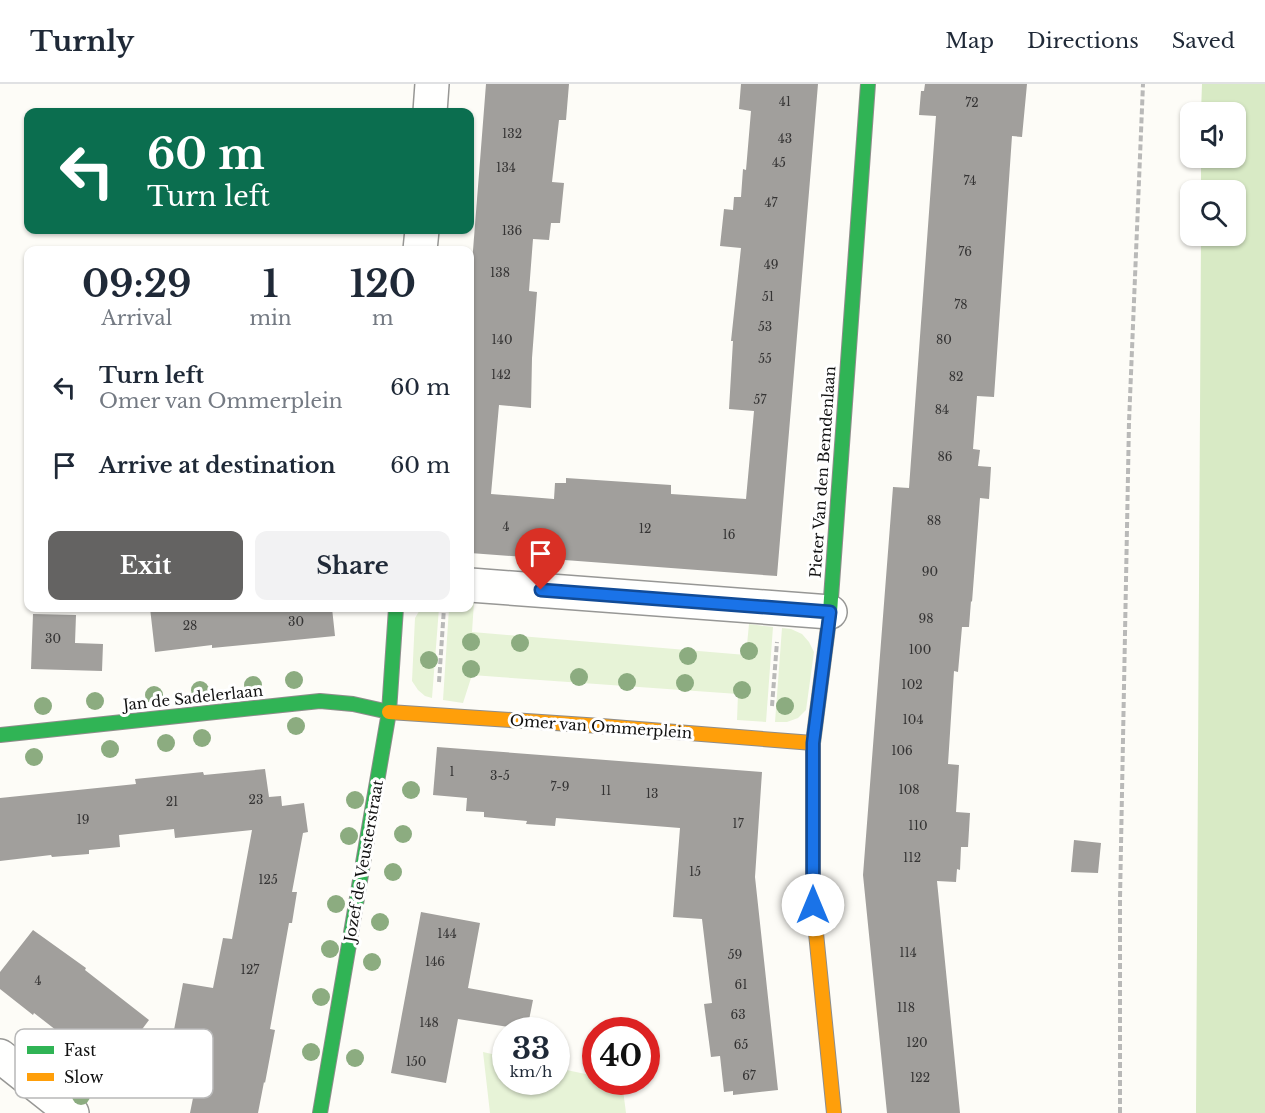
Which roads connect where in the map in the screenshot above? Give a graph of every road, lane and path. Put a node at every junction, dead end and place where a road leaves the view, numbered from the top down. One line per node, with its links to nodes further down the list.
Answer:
1 (432, 84): 4 (street)
2 (868, 84): 9 (street, Pieter Van den Bemdenlaan)
3 (1143, 84): 21 (path)
4 (430, 108)
5 (474, 585): 6 (street)
6 (780, 608): 9 (street); 13 (path)
7 (396, 612): 10 (street, Jozef de Veusterstraat)
8 (444, 612): 11 (path)
9 (830, 612): 14 (street, Pieter Van den Bemdenlaan)
10 (389, 712): 11 (street, Omer van Ommerplein); 12 (street, Jan de Sadelerlaan); 19 (street, Jozef de Veusterstraat)
11 (437, 715): 13 (street, Omer van Ommerplein)
12 (0, 735)
13 (770, 740): 14 (street, Omer van Ommerplein)
14 (813, 743): 20 (street, Pieter Van den Bemdenlaan)
15 (0, 1056): 16 (street)
16 (15, 1068)
17 (53, 1098): 18 (street)
18 (72, 1113)
19 (320, 1113)
20 (834, 1113)
21 (1120, 1113)

